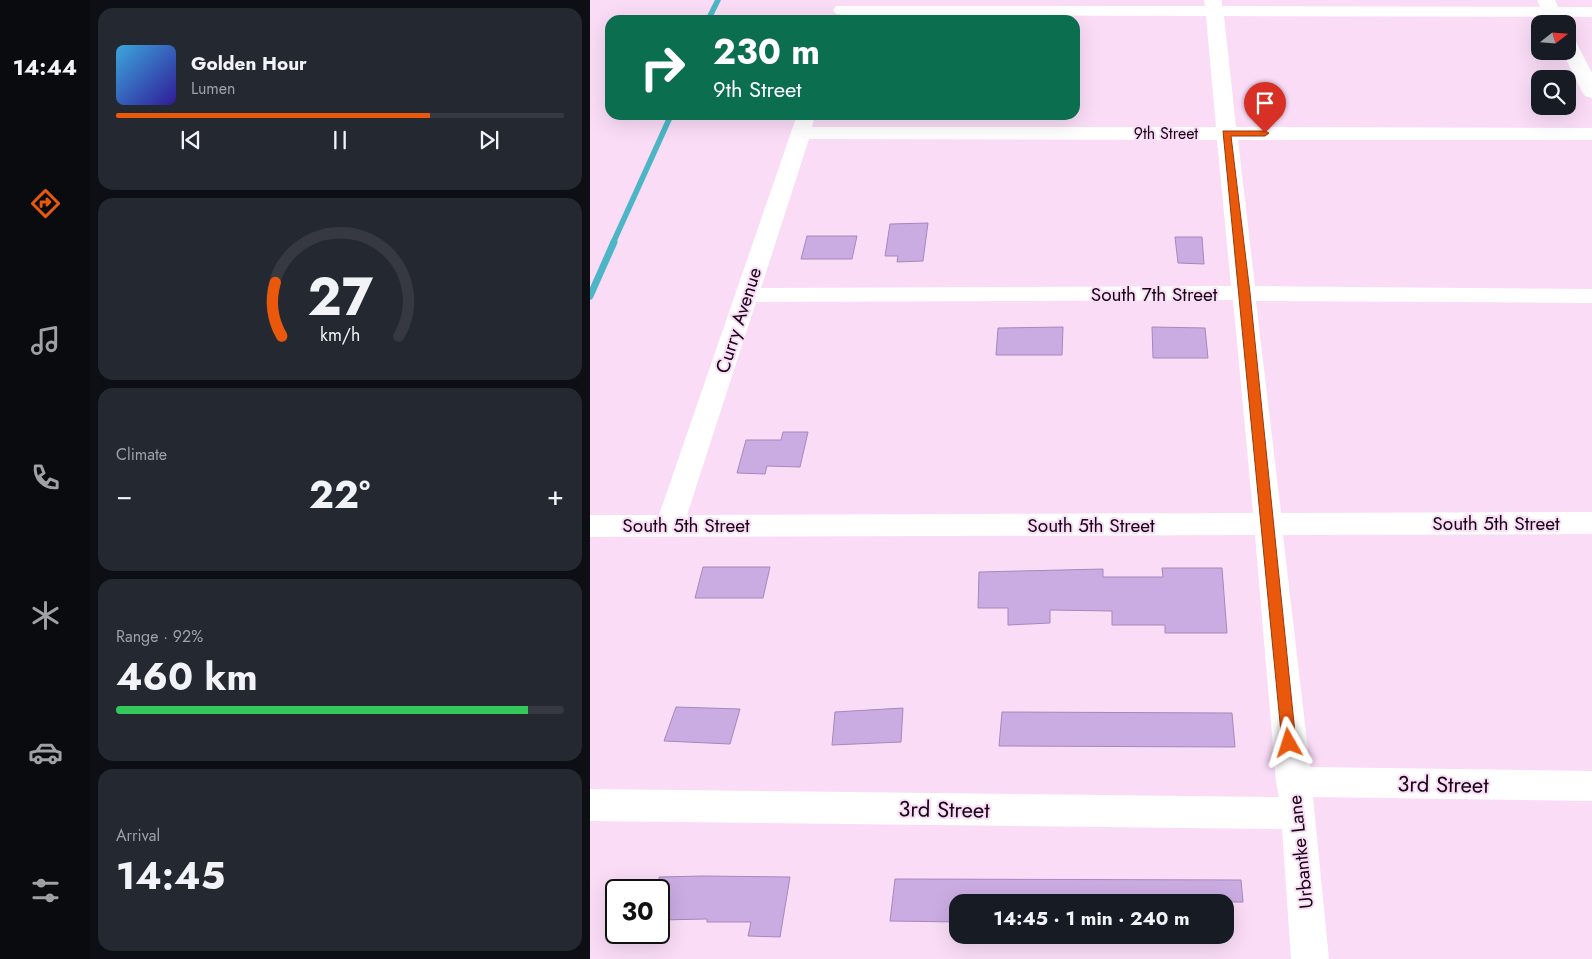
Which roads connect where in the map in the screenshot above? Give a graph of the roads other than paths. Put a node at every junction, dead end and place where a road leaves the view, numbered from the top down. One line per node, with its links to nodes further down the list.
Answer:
1 (1214, 6): 2 (street); 3 (street); 8 (street, Urbantke Lane)
2 (842, 10)
3 (1551, 12): 4 (street)
4 (1592, 12)
5 (1576, 60): 6 (street)
6 (1592, 92)
7 (804, 124): 8 (street, 9th Street); 11 (street, Curry Avenue)
8 (1226, 133): 9 (street, 9th Street); 10 (street, Urbantke Lane)
9 (1592, 134)
10 (1245, 293): 11 (street, South 7th Street); 12 (street, South 7th Street); 14 (street, Urbantke Lane)
11 (747, 295): 15 (street, Curry Avenue)
12 (1592, 296)
13 (1592, 523): 14 (street, South 5th Street)
14 (1267, 524): 15 (street, South 5th Street); 18 (street, Urbantke Lane)
15 (670, 525): 16 (street, South 5th Street)
16 (590, 526)
17 (1592, 786): 18 (street, 3rd Street)
18 (1296, 798): 19 (street, 3rd Street); 20 (street, Urbantke Lane)
19 (590, 805)
20 (1310, 959)

